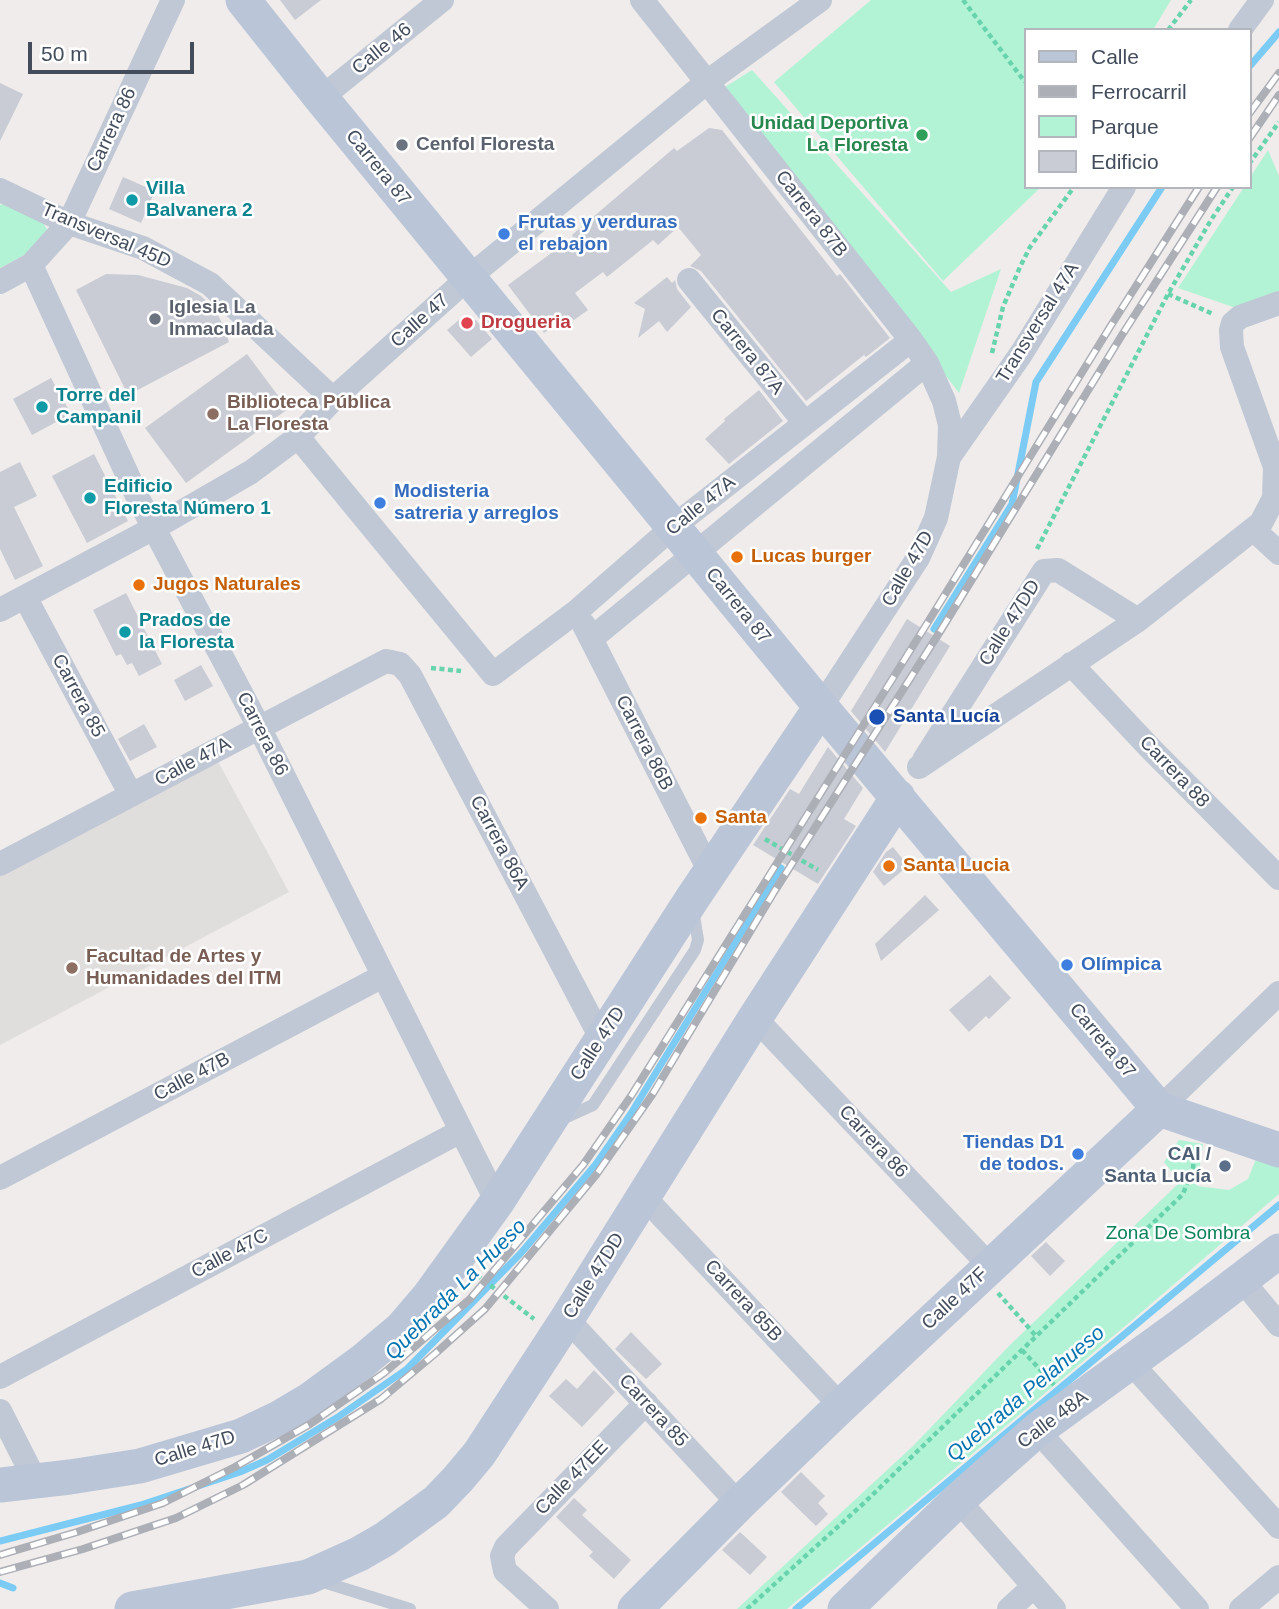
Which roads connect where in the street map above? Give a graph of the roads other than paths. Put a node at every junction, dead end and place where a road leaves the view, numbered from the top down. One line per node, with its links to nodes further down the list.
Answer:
1 (173, 0): 12 (street, Carrera 86)
2 (243, 0): 9 (street, Carrera 87)
3 (442, 0): 9 (street, Calle 46)
4 (642, 0): 8 (street, Carrera 87B)
5 (820, 0): 8 (street, Calle 47)
6 (1262, 0): 7 (street)
7 (1241, 28)
8 (707, 82): 14 (street, Calle 47); 18 (street, Carrera 87B)
9 (321, 98): 14 (street, Carrera 87)
10 (1123, 189): 23 (street, Transversal 47A)
11 (0, 190): 12 (street, Transversal 45D)
12 (69, 222): 13 (street); 20 (street, Transversal 45D)
13 (31, 265): 16 (street); 25 (street, Carrera 86)
14 (468, 278): 20 (street, Calle 47); 27 (street, Carrera 87)
15 (689, 280): 21 (street, Carrera 87A)
16 (0, 282)
17 (1269, 307): 24 (street, Calle 47DD)
18 (911, 341): 19 (street, Carrera 87B); 21 (street, Calle 47A)
19 (927, 363): 23 (street, Calle 47D); 27 (street, Calle 47A)
20 (333, 399): 22 (street, Calle 47)
21 (805, 424): 27 (street, Calle 47A)
22 (298, 437): 25 (street, Calle 47); 30 (street, Calle 47A)
23 (949, 457): 35 (street, Calle 47D)
24 (1276, 461): 26 (street, Calle 47DD)
25 (154, 528): 29 (street, Calle 47); 36 (street, Carrera 86)
26 (1254, 530): 28 (street); 31 (street, Calle 47DD)
27 (684, 540): 30 (street, Calle 47A); 32 (street, Calle 47A); 35 (street, Carrera 87)
28 (1279, 553)
29 (8, 603): 38 (street, Carrera 85)
30 (577, 611): 32 (street, Carrera 86B)
31 (1138, 620): 34 (street, Calle 47DD); 37 (street, Calle 47DD)
32 (592, 639): 42 (street, Carrera 86B)
33 (393, 663): 36 (street, Calle 47A); 46 (street, Carrera 86A)
34 (1071, 664): 37 (street, Calle 47DD); 41 (street, Carrera 88)
35 (821, 707): 39 (street, Carrera 87); 42 (street, Calle 47D)
36 (259, 727): 38 (street, Calle 47A); 43 (street, Carrera 86)
37 (919, 767): 39 (street, Calle 47DD)
38 (131, 795): 40 (street, Calle 47A)
39 (898, 797): 45 (street, Calle 47DD); 47 (street, Carrera 87)
40 (0, 864)
41 (1279, 878)
42 (701, 886): 46 (street, Calle 47D); 48 (lane)
43 (383, 976): 49 (street, Carrera 86); 51 (street, Calle 47B)
44 (1279, 993): 47 (street, Calle 47F)
45 (755, 1018): 52 (street, Calle 47DD); 55 (street, Carrera 86)
46 (601, 1038): 48 (street, Calle 47D)
47 (1159, 1109): 50 (street); 55 (street, Calle 47F)
48 (544, 1128): 53 (street, Calle 47D)
49 (461, 1131): 53 (street, Carrera 86); 60 (street, Calle 47C)
50 (1279, 1150)
51 (0, 1178)
52 (644, 1197): 57 (street, Calle 47DD); 62 (street, Carrera 85B)
53 (496, 1202): 65 (street, Calle 47D)
54 (1279, 1251): 56 (street, Calle 48A)
55 (986, 1270): 62 (street, Calle 47F)
56 (1242, 1280): 58 (street); 59 (street, Calle 48A)
57 (567, 1319): 61 (street, Carrera 85); 70 (street, Calle 47DD)
58 (1279, 1325)
59 (1131, 1363): 64 (street, Calle 48A); 69 (street)
60 (0, 1377)
61 (646, 1403): 68 (street, Carrera 85); 75 (street, Calle 47EE)
62 (841, 1406): 68 (street, Calle 47F)
63 (0, 1411): 65 (street)
64 (1037, 1430): 67 (street, Calle 48A); 80 (street)
65 (36, 1480): 66 (street, Calle 47D)
66 (0, 1485)
67 (958, 1500): 72 (street); 77 (street, Calle 48A)
68 (739, 1504): 76 (street, Calle 47F)
69 (1279, 1527)
70 (308, 1577): 73 (street, Calle 47DD); 74 (lane)
71 (1277, 1585): 81 (street)
72 (1033, 1587): 78 (street); 79 (street)
73 (132, 1609)
74 (410, 1609)
75 (547, 1609)
76 (635, 1609)
77 (845, 1609)
78 (1009, 1609)
79 (1054, 1609)
80 (1197, 1609)
81 (1241, 1609)

